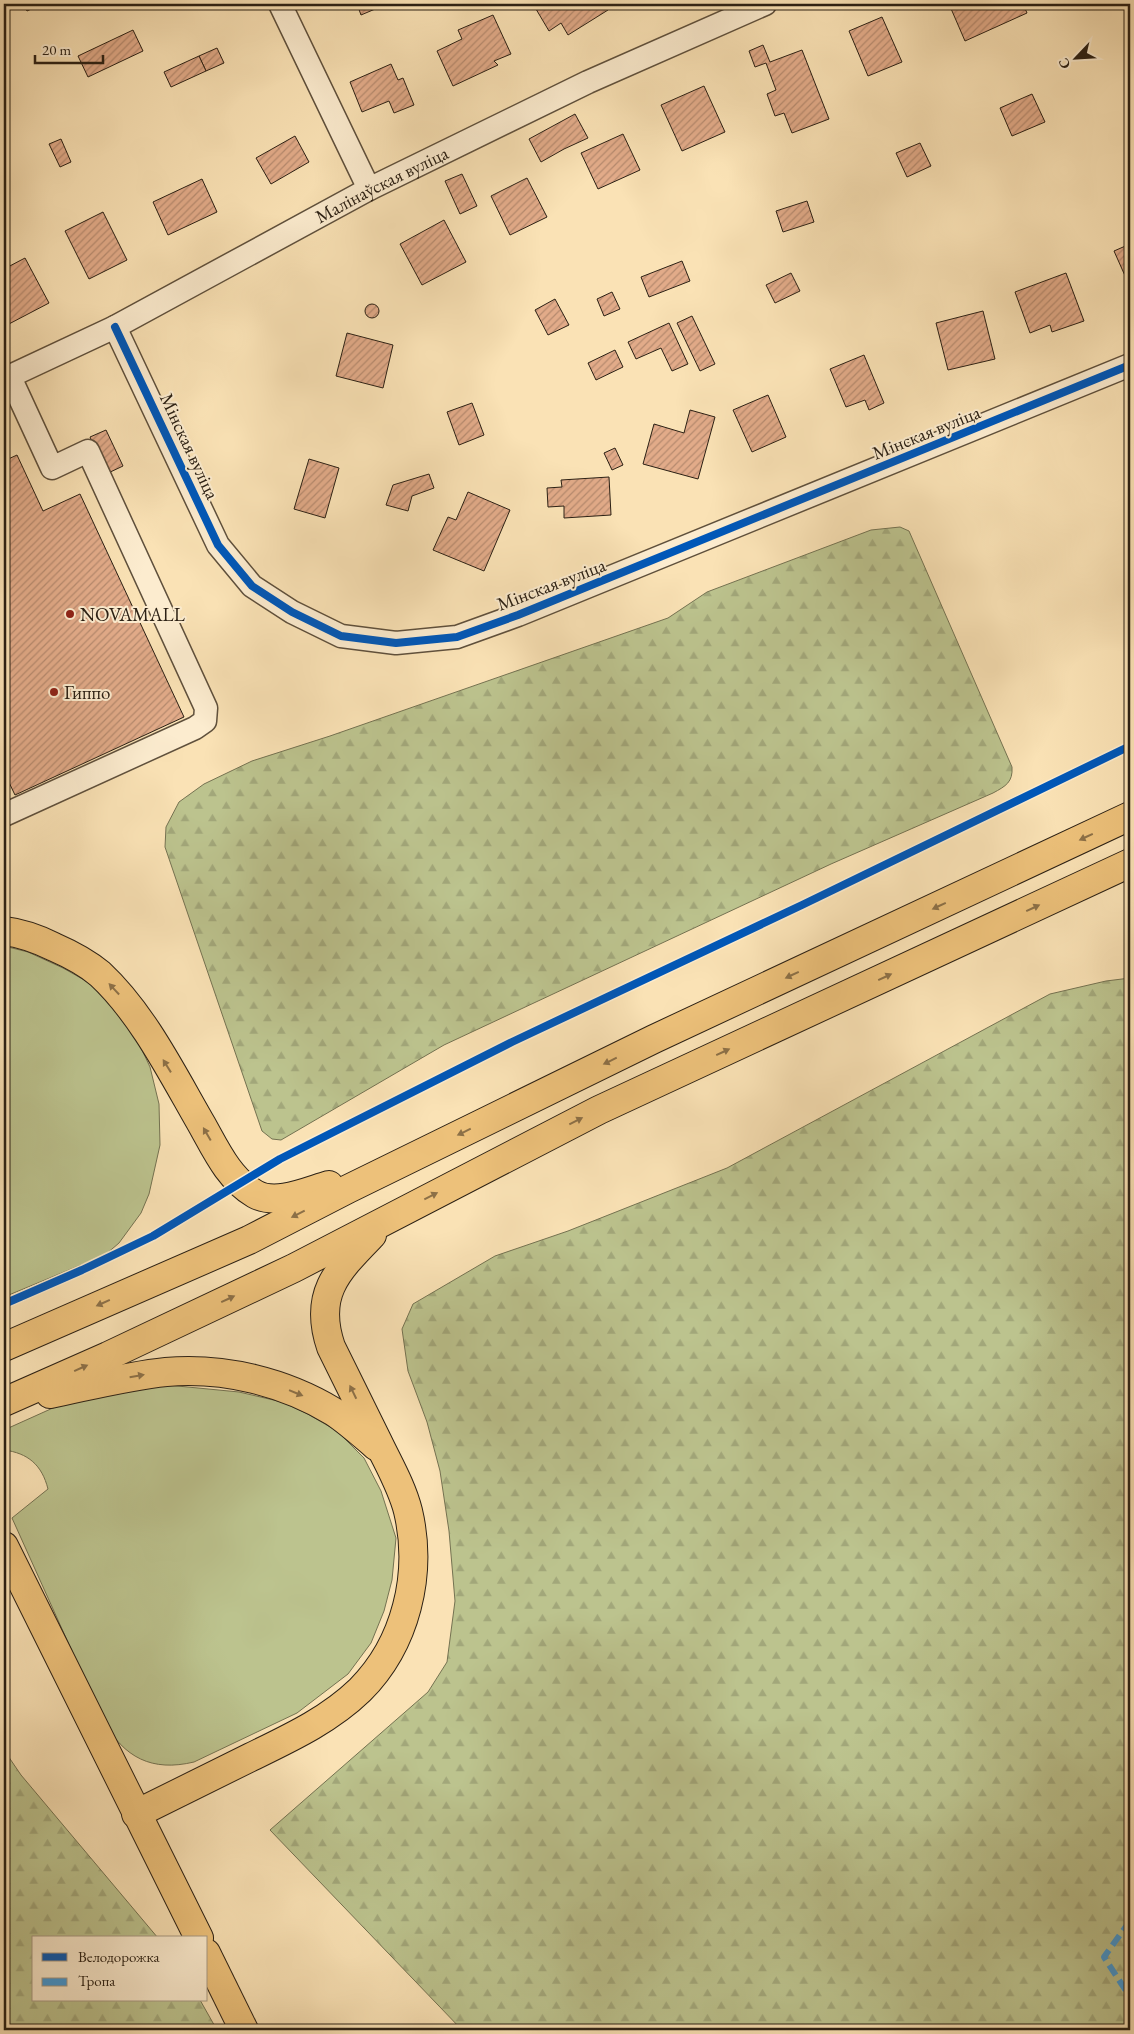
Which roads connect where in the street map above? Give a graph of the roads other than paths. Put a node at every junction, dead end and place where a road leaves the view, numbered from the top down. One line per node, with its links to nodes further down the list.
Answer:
1 (280, 4): 3 (street)
2 (765, 4): 3 (street, Малінаўская вуліца)
3 (369, 190): 4 (street, Малінаўская вуліца)
4 (116, 327): 5 (street, Мінская вуліца); 6 (street, Малінаўская вуліца)
5 (1130, 365)
6 (7, 378): 7 (street)
7 (4, 815)
8 (1130, 816): 11 (main road, one-way to 11)
9 (1130, 863): 12 (main road, one-way to 9)
10 (4, 931): 11 (main road, one-way to 10)
11 (404, 1161): 13 (main road, one-way to 13)
12 (388, 1218): 14 (main road, one-way to 12); 15 (main road, one-way to 12)
13 (4, 1347)
14 (4, 1403): 15 (main road, one-way to 15)
15 (383, 1451): 17 (main road)
16 (6, 1550): 17 (main road)
17 (136, 1814): 18 (main road)
18 (198, 1936)
19 (208, 1957): 20 (main road)
20 (244, 2030)

